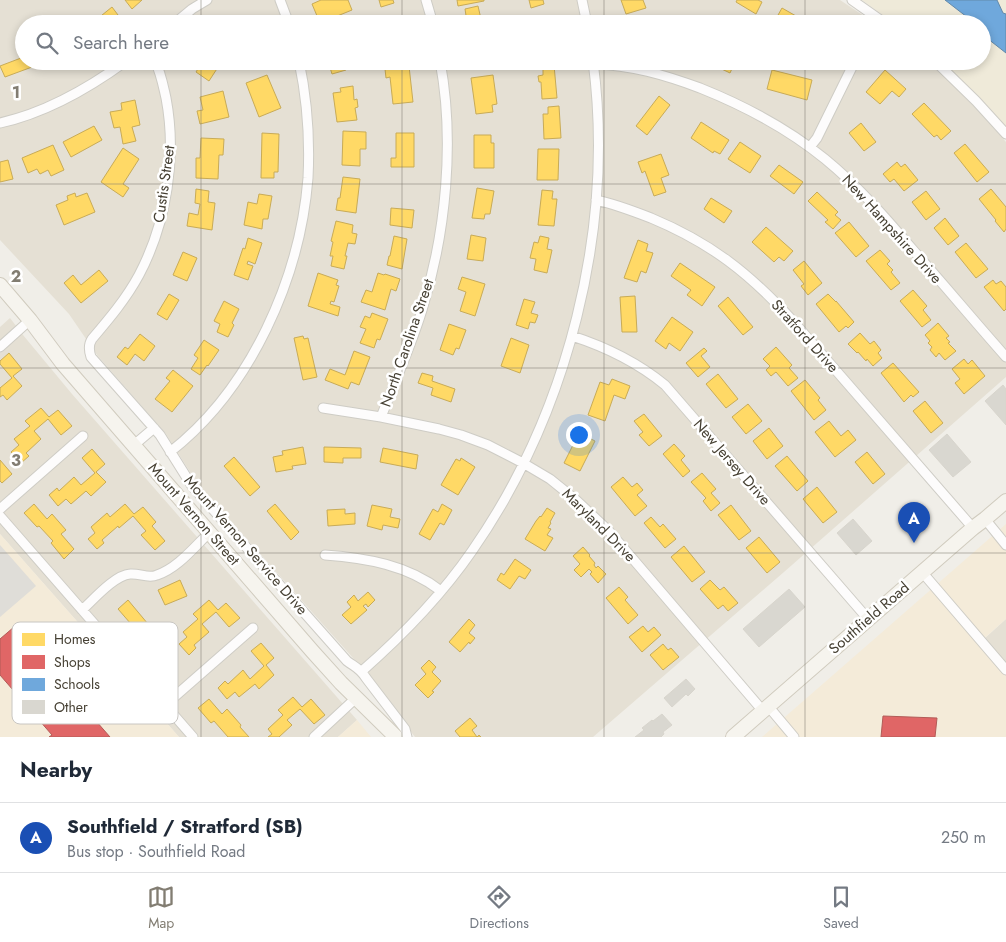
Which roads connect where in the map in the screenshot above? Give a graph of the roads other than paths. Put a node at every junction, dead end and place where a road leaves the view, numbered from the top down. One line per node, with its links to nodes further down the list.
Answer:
1 (207, 0): 6 (street)
2 (280, 0): 7 (street)
3 (426, 0): 8 (street)
4 (582, 0): 9 (street)
5 (852, 0): 10 (street)
6 (184, 15)
7 (286, 15)
8 (430, 15)
9 (585, 15)
10 (871, 15)
11 (113, 70): 19 (street)
12 (158, 70): 27 (street, Custis Street)
13 (300, 70): 34 (street)
14 (441, 70): 30 (street, North Carolina Street)
15 (594, 70): 22 (street)
16 (643, 70): 21 (street, New Hampshire Drive)
17 (851, 70): 21 (street)
18 (944, 70): 20 (street)
19 (0, 123)
20 (1006, 134)
21 (810, 147): 28 (street, New Hampshire Drive)
22 (596, 200): 25 (street); 40 (street, Stratford Drive)
23 (0, 285): 24 (street, Mount Vernon Street)
24 (30, 320): 26 (street); 33 (street, Mount Vernon Street)
25 (572, 336): 35 (street); 47 (street, New Jersey Drive)
26 (0, 347)
27 (89, 348): 31 (street, Mount Vernon Service Drive)
28 (1006, 357)
29 (323, 408): 30 (street, Maryland Drive)
30 (381, 417): 35 (street, Maryland Drive)
31 (154, 428): 33 (street); 34 (street, Mount Vernon Service Drive)
32 (83, 436): 37 (street)
33 (134, 445): 41 (street, Mount Vernon Street)
34 (170, 452): 50 (street, Mount Vernon Service Drive)
35 (523, 463): 45 (street); 54 (street, Maryland Drive)
36 (1006, 501): 39 (street, Southfield Road)
37 (0, 509)
38 (0, 516): 46 (street)
39 (985, 519): 40 (street, Southfield Road); 42 (street)
40 (973, 528): 44 (street, Southfield Road)
41 (210, 532): 46 (street); 53 (street, Mount Vernon Street)
42 (1006, 545)
43 (325, 555): 45 (street)
44 (922, 572): 47 (street, Southfield Road); 51 (street)
45 (441, 591): 50 (street)
46 (82, 610): 48 (street)
47 (868, 619): 54 (street, Southfield Road)
48 (92, 622)
49 (253, 628): 52 (street)
50 (362, 670): 59 (street, Mount Vernon Service Drive)
51 (1006, 670)
52 (178, 694)
53 (356, 698): 57 (street); 58 (street, Mount Vernon Street)
54 (765, 708): 60 (street, Southfield Road); 61 (street, Maryland Drive)
55 (178, 720): 56 (street)
56 (193, 737)
57 (314, 737)
58 (396, 737)
59 (407, 737)
60 (733, 737)
61 (794, 737)

